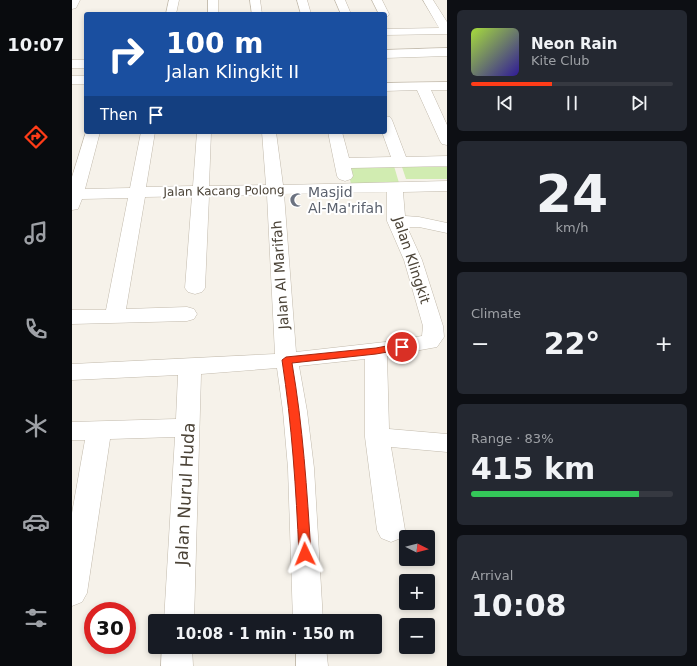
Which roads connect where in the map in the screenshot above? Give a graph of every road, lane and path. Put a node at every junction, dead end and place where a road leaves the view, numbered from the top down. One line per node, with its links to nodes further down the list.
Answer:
1 (75, 0): 9 (street)
2 (174, 0): 10 (street)
3 (213, 0): 11 (street)
4 (255, 0): 12 (street)
5 (302, 0): 13 (street)
6 (340, 0): 14 (street)
7 (377, 0): 15 (street)
8 (428, 0): 16 (street)
9 (72, 6)
10 (171, 12)
11 (213, 12)
12 (256, 12)
13 (305, 12)
14 (345, 12)
15 (383, 12)
16 (447, 31): 17 (street)
17 (389, 32)
18 (447, 52): 19 (street)
19 (387, 54)
20 (447, 59): 21 (street)
21 (387, 60)
22 (72, 64): 23 (street)
23 (84, 64)
24 (72, 80): 25 (street)
25 (84, 80)
26 (422, 86): 27 (street); 28 (street); 35 (street)
27 (447, 86)
28 (387, 87)
29 (387, 126): 37 (street)
30 (92, 134): 45 (street)
31 (148, 134): 44 (street)
32 (204, 134): 43 (street)
33 (269, 134): 42 (street, Jalan Al Marifah)
34 (335, 134): 38 (street)
35 (447, 141)
36 (447, 161): 37 (street)
37 (400, 162): 38 (street)
38 (342, 163): 41 (street)
39 (447, 186): 40 (street, Jalan Kacang Polong)
40 (394, 187): 41 (street, Jalan Kacang Polong); 46 (street, Jalan Klingkit)
41 (348, 188): 42 (street, Jalan Kacang Polong)
42 (275, 190): 43 (street, Jalan Kacang Polong); 54 (street, Jalan Al Marifah)
43 (201, 191): 44 (street, Jalan Kacang Polong); 48 (street)
44 (138, 192): 45 (street, Jalan Kacang Polong); 50 (street)
45 (73, 198)
46 (396, 220): 47 (street); 52 (street, Jalan Klingkit)
47 (447, 228)
48 (195, 288)
49 (187, 314): 50 (street)
50 (115, 316): 51 (street)
51 (72, 317)
52 (438, 329): 53 (street)
53 (376, 351): 54 (street); 60 (street)
54 (286, 360): 55 (street); 65 (street, Jalan Al Marifah)
55 (190, 367): 56 (street); 57 (street, Jalan Nurul Huda)
56 (72, 372)
57 (188, 428): 58 (street); 64 (street, Jalan Nurul Huda)
58 (99, 430): 59 (street); 63 (street)
59 (72, 431)
60 (377, 437): 61 (street); 62 (street)
61 (447, 443)
62 (391, 530)
63 (72, 593)
64 (179, 614)
65 (308, 614)
66 (177, 654): 68 (street)
67 (311, 654): 69 (street)
68 (176, 666)
69 (312, 666)

